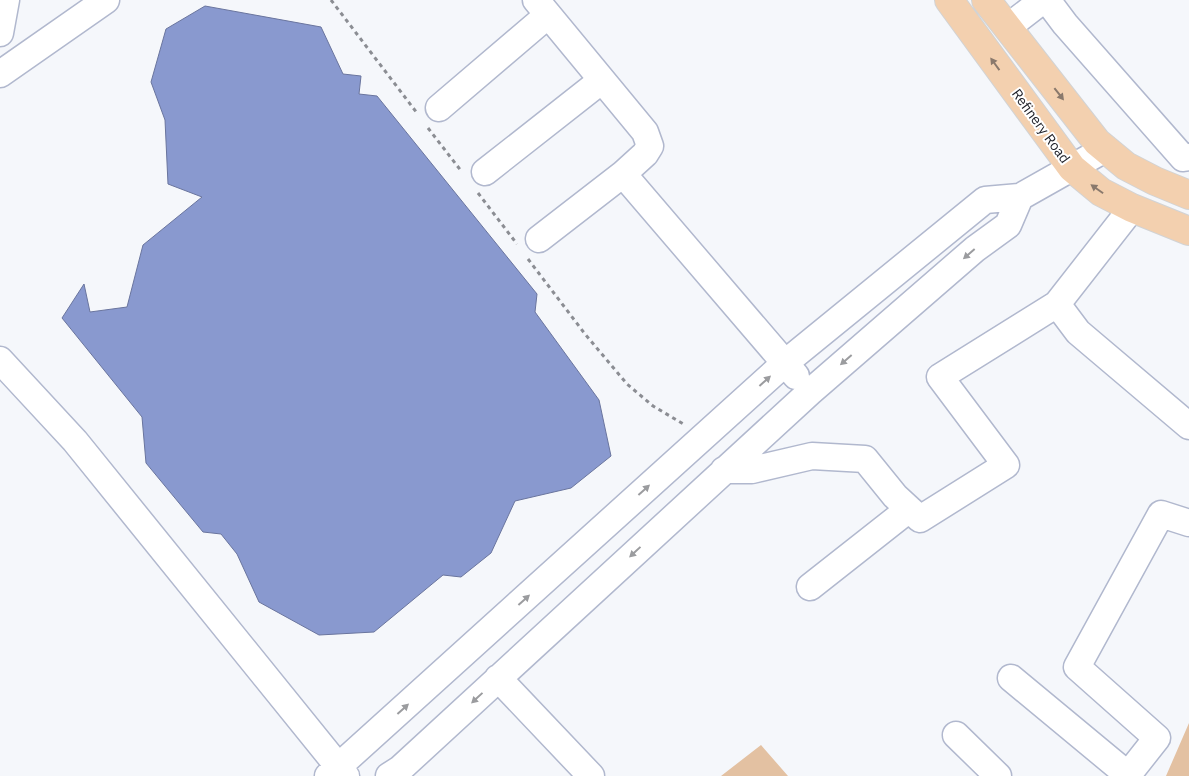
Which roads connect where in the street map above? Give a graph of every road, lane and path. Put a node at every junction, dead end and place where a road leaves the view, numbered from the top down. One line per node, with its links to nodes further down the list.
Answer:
1 (6, 0): 10 (street)
2 (106, 0): 11 (street)
3 (331, 0): 13 (path)
4 (949, 0): 16 (main road, Refinery Road, one-way to 4)
5 (986, 0): 9 (main road)
6 (1043, 0): 9 (street)
7 (1047, 0): 15 (street)
8 (542, 8): 12 (street); 13 (street)
9 (1008, 27): 14 (main road, one-way to 14)
10 (0, 33)
11 (0, 74)
12 (602, 80): 17 (street); 18 (street)
13 (429, 118): 18 (path)
14 (1105, 149): 16 (street); 19 (main road)
15 (1189, 157)
16 (1072, 168): 20 (street); 21 (main road, Refinery Road, one-way to 16)
17 (623, 174): 23 (street); 26 (street)
18 (475, 179): 23 (path)
19 (1189, 195)
20 (1020, 197): 26 (street); 27 (street, one-way to 27)
21 (1132, 208): 22 (main road, Refinery Road); 24 (street)
22 (1189, 231)
23 (528, 247): 29 (path)
24 (1057, 304): 28 (street); 31 (street)
25 (0, 360): 38 (street)
26 (785, 363): 27 (street); 29 (street, one-way to 26)
27 (810, 392): 30 (street)
28 (1189, 426)
29 (704, 436): 36 (street, one-way to 29)
30 (724, 470): 31 (street); 34 (street, one-way to 34)
31 (909, 509): 33 (street)
32 (1189, 523): 40 (street)
33 (810, 587)
34 (498, 678): 39 (street, one-way to 39); 41 (street)
35 (1012, 678): 40 (street)
36 (376, 734): 38 (street); 39 (street)
37 (956, 734): 42 (street)
38 (337, 773)
39 (398, 774)
40 (1128, 775)
41 (591, 776)
42 (998, 776)

